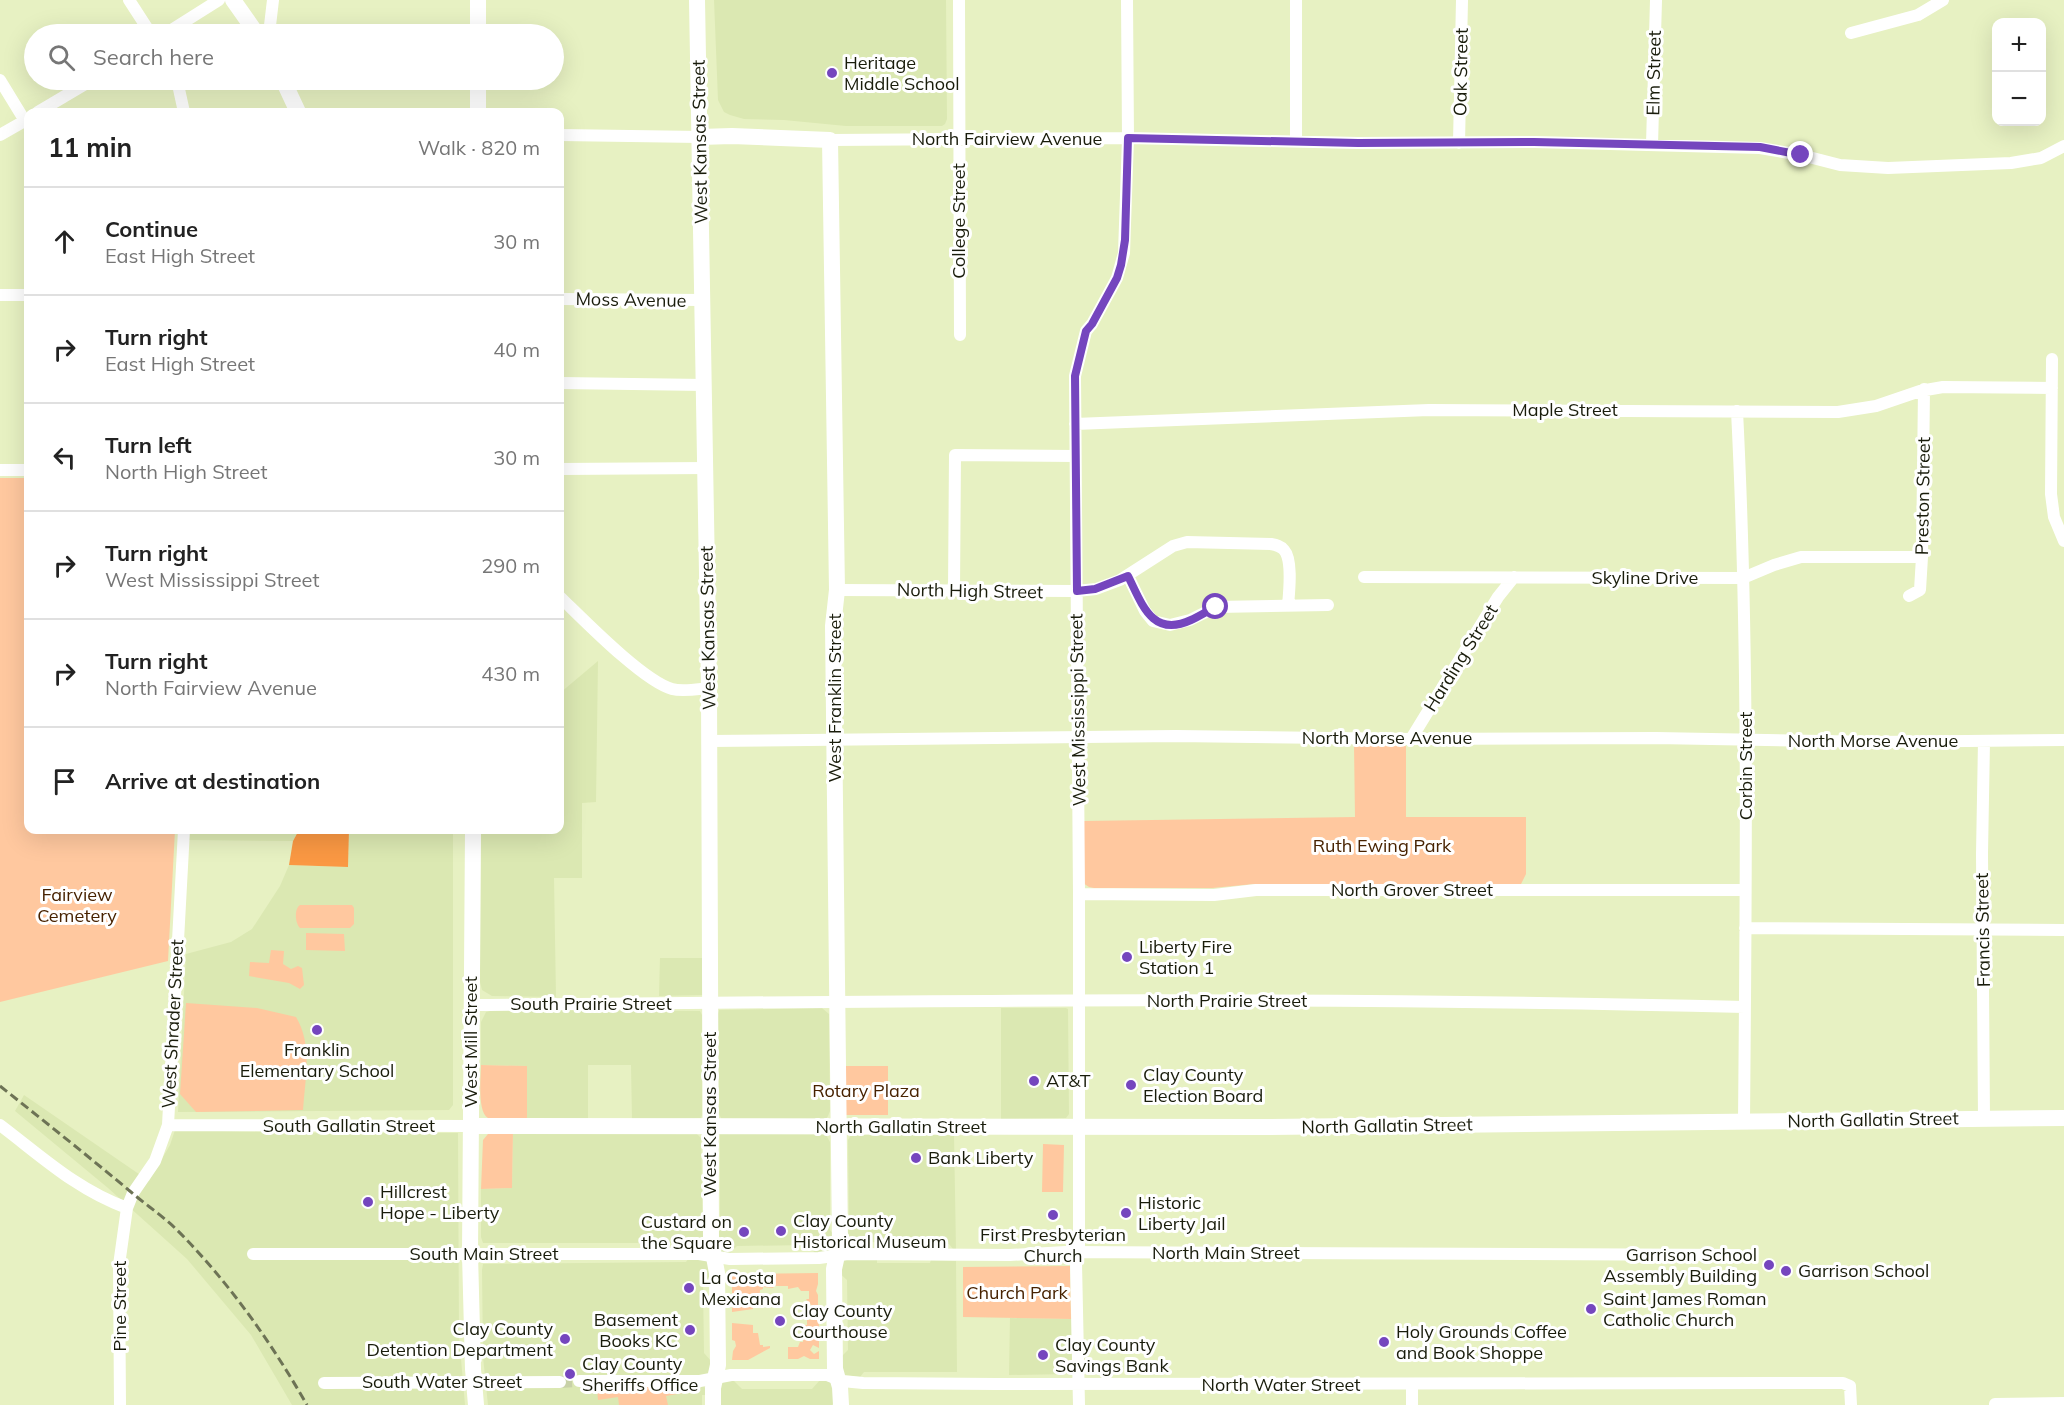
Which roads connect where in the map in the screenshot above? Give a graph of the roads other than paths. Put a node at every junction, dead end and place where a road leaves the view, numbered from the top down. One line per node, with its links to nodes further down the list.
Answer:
1 (129, 0): 13 (street)
2 (219, 0): 14 (street)
3 (232, 0): 15 (street)
4 (273, 0): 16 (street)
5 (478, 0): 17 (street)
6 (697, 0): 32 (street, West Kansas Street)
7 (959, 0): 34 (street, College Street)
8 (1127, 0): 33 (street, West Mississippi Street)
9 (1296, 0): 36 (street)
10 (1462, 0): 37 (street, Oak Street)
11 (1656, 0): 38 (street, Elm Street)
12 (1943, 0): 18 (street)
13 (145, 24)
14 (181, 24)
15 (250, 24)
16 (270, 24)
17 (478, 24)
18 (1851, 33)
19 (0, 80): 28 (street)
20 (75, 90): 24 (street)
21 (179, 90): 25 (street)
22 (288, 90): 26 (street)
23 (478, 90): 27 (street)
24 (45, 108)
25 (183, 108)
26 (296, 108)
27 (478, 108)
28 (24, 116)
29 (24, 122): 30 (street)
30 (0, 135)
31 (564, 135): 32 (street)
32 (700, 137): 35 (street, North Fairview Avenue); 43 (street, West Kansas Street)
33 (1128, 138): 34 (street, North Fairview Avenue); 36 (street, North Fairview Avenue); 51 (street, West Mississippi Street)
34 (959, 139): 35 (street, North Fairview Avenue); 44 (street, College Street)
35 (830, 140): 63 (street, West Franklin Street)
36 (1296, 142): 37 (street, North Fairview Avenue)
37 (1459, 143): 38 (street, North Fairview Avenue)
38 (1652, 145): 39 (street, North Fairview Avenue)
39 (2064, 146)
40 (0, 295): 41 (street)
41 (24, 295)
42 (564, 299): 43 (street, Moss Avenue)
43 (703, 300): 47 (street, West Kansas Street)
44 (960, 334)
45 (2052, 359): 48 (street)
46 (564, 383): 47 (street)
47 (705, 385): 53 (street, West Kansas Street)
48 (2052, 388): 49 (street, Maple Street); 57 (street)
49 (1924, 389): 50 (street, Maple Street); 58 (street, Preston Street)
50 (1737, 411): 51 (street, Maple Street); 62 (street, Corbin Street)
51 (1075, 424): 52 (street, West Mississippi Street)
52 (1075, 456): 64 (street); 65 (street, West Mississippi Street)
53 (706, 468): 54 (street); 70 (street, West Kansas Street)
54 (564, 469)
55 (0, 470): 56 (street)
56 (24, 470)
57 (2064, 541)
58 (1922, 557): 62 (street, Skyline Drive); 66 (street, Preston Street)
59 (1128, 576): 65 (street, North High Street); 69 (street); 69 (street, North High Street)
60 (1364, 577): 61 (street, Skyline Drive)
61 (1514, 578): 62 (street, Skyline Drive); 72 (street, Harding Street)
62 (1743, 578): 74 (street, Corbin Street)
63 (837, 590): 64 (street, North High Street); 73 (street, West Franklin Street)
64 (954, 590): 65 (street, North High Street)
65 (1077, 591): 71 (street, West Mississippi Street)
66 (1910, 596)
67 (564, 601): 70 (street)
68 (1328, 605): 69 (street)
69 (1288, 606)
70 (709, 687): 76 (street, West Kansas Street)
71 (1078, 737): 72 (street, North Morse Avenue); 73 (street, North Morse Avenue); 81 (street, West Mississippi Street)
72 (1411, 739): 74 (street, North Morse Avenue)
73 (834, 740): 76 (street, North Morse Avenue); 86 (street, West Franklin Street)
74 (1747, 740): 77 (street, North Morse Avenue); 80 (street, Corbin Street)
75 (2064, 740): 77 (street, North Morse Avenue)
76 (710, 741): 87 (street, West Kansas Street)
77 (1984, 741): 83 (street, Francis Street)
78 (184, 834): 94 (street, West Shrader Street)
79 (473, 834): 88 (street, West Mill Street)
80 (1745, 890): 81 (street, North Grover Street); 82 (street, Corbin Street)
81 (1079, 894): 85 (street, West Mississippi Street)
82 (1745, 928): 83 (street); 89 (street, Corbin Street)
83 (1983, 930): 84 (street); 91 (street, Francis Street)
84 (2064, 930)
85 (1079, 1000): 86 (street, North Prairie Street); 89 (street, North Prairie Street); 98 (street, West Mississippi Street)
86 (837, 1001): 87 (street, North Prairie Street); 97 (street, West Franklin Street)
87 (710, 1004): 88 (street, South Prairie Street); 96 (street, West Kansas Street)
88 (472, 1005): 95 (street, West Mill Street)
89 (1745, 1007): 92 (street, Corbin Street)
90 (2064, 1118): 91 (street, North Gallatin Street)
91 (1984, 1119): 92 (street, North Gallatin Street)
92 (1744, 1122): 98 (street, North Gallatin Street)
93 (0, 1125): 99 (street)
94 (168, 1125): 95 (street, South Gallatin Street); 99 (street, West Shrader Street)
95 (471, 1126): 96 (street, South Gallatin Street); 102 (street, West Mill Street)
96 (710, 1126): 97 (street, North Gallatin Street); 103 (street, West Kansas Street)
97 (837, 1126): 98 (street, North Gallatin Street); 104 (street, West Franklin Street)
98 (1079, 1127): 100 (street, West Mississippi Street)
99 (127, 1208): 116 (street, Pine Street)
100 (1079, 1252): 104 (street, North Main Street); 105 (street, North Main Street); 112 (street, West Mississippi Street)
101 (253, 1254): 102 (street, South Main Street)
102 (470, 1254): 103 (street, South Main Street); 111 (street, West Mill Street)
103 (714, 1255): 104 (street, North Main Street); 107 (street, West Kansas Street)
104 (837, 1255): 106 (street, West Franklin Street)
105 (1738, 1255)
106 (838, 1379): 107 (street, North Water Street); 112 (street, North Water Street); 119 (street, West Franklin Street)
107 (716, 1380): 108 (street); 118 (street, West Kansas Street)
108 (579, 1381)
109 (560, 1382): 111 (street, South Water Street)
110 (324, 1383): 111 (street, South Water Street)
111 (474, 1383): 117 (street, West Mill Street)
112 (1079, 1384): 113 (street, North Water Street); 120 (street, West Mississippi Street)
113 (1412, 1384): 121 (street); 122 (street, North Water Street)
114 (2064, 1403): 115 (street)
115 (1995, 1404)
116 (120, 1405)
117 (476, 1405)
118 (713, 1405)
119 (841, 1405)
120 (1079, 1405)
121 (1412, 1405)
122 (1851, 1405)

